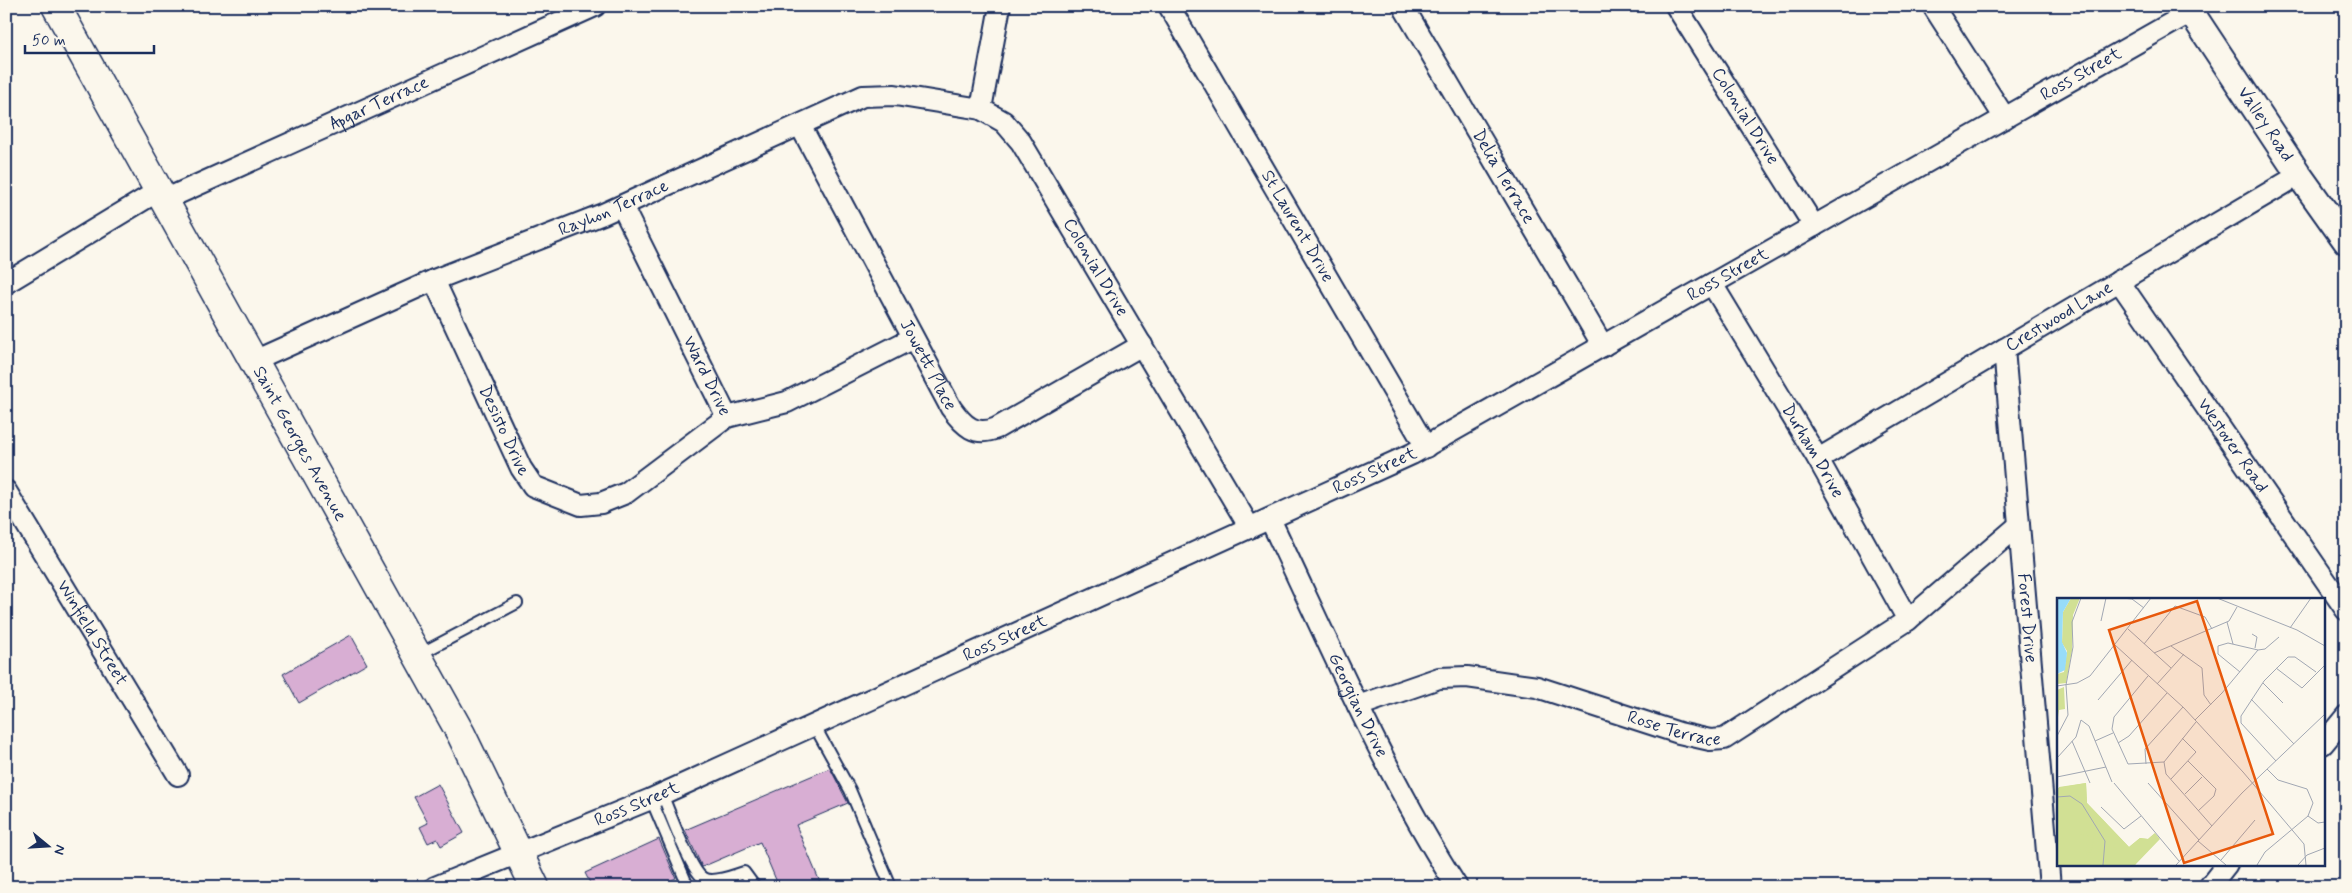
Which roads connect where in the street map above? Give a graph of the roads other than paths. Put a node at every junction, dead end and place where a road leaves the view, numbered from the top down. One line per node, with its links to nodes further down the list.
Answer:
1 (56, 6): 13 (main road, Saint Georges Avenue)
2 (595, 6): 13 (street, Apgar Terrace)
3 (1000, 6): 9 (street)
4 (1169, 6): 27 (street, St Laurent Drive)
5 (1403, 6): 23 (street, Delia Terrace)
6 (1676, 6): 15 (street, Colonial Drive)
7 (1934, 6): 10 (street)
8 (2189, 9): 10 (street, Ross Street); 12 (street, Valley Road)
9 (981, 109): 11 (street, Rayhon Terrace); 22 (street, Colonial Drive)
10 (2005, 118): 15 (street, Ross Street)
11 (800, 124): 14 (street, Rayhon Terrace); 21 (street, Jowett Place)
12 (2299, 175): 16 (street, Valley Road); 18 (street, Crestwood Lane)
13 (161, 195): 19 (street, Apgar Terrace); 25 (main road, Saint Georges Avenue)
14 (622, 206): 17 (street, Rayhon Terrace); 26 (street, Ward Drive)
15 (1814, 226): 20 (street, Ross Street)
16 (2346, 241)
17 (434, 280): 25 (street, Rayhon Terrace); 26 (street, Desisto Drive)
18 (2119, 281): 24 (street, Crestwood Lane); 34 (street, Westover Road)
19 (6, 283)
20 (1712, 284): 23 (street, Ross Street); 28 (street, Durham Drive)
21 (914, 338): 22 (street, Jowett Place); 26 (street, Ward Drive)
22 (1142, 345): 32 (street, Colonial Drive)
23 (1603, 346): 27 (street, Ross Street)
24 (2004, 349): 28 (street, Crestwood Lane); 31 (street, Forest Drive)
25 (254, 361): 36 (main road, Saint Georges Avenue)
26 (727, 417)
27 (1426, 447): 30 (street, Ross Street)
28 (1818, 459): 35 (street, Durham Drive)
29 (6, 491): 41 (street, Winfield Street)
30 (1270, 518): 32 (street, Ross Street); 37 (street, Georgian Drive)
31 (2019, 525): 35 (street, Rose Terrace); 51 (street, Forest Drive)
32 (1250, 528): 39 (street, Ross Street)
33 (517, 603): 36 (lane)
34 (2346, 610)
35 (1908, 620): 37 (street, Rose Terrace)
36 (417, 655): 43 (main road, Saint Georges Avenue)
37 (1358, 706): 50 (street, Georgian Drive)
38 (2346, 716): 40 (street)
39 (814, 725): 42 (street, Ross Street); 49 (lane)
40 (2324, 743)
41 (178, 775)
42 (657, 796): 43 (street, Ross Street); 47 (lane); 48 (lane)
43 (518, 853): 45 (street, Ross Street); 46 (main road, Saint Georges Avenue)
44 (2225, 866): 52 (street)
45 (435, 887)
46 (535, 887)
47 (686, 887)
48 (755, 887)
49 (891, 887)
50 (1457, 887)
51 (2050, 887)
52 (2209, 887)

